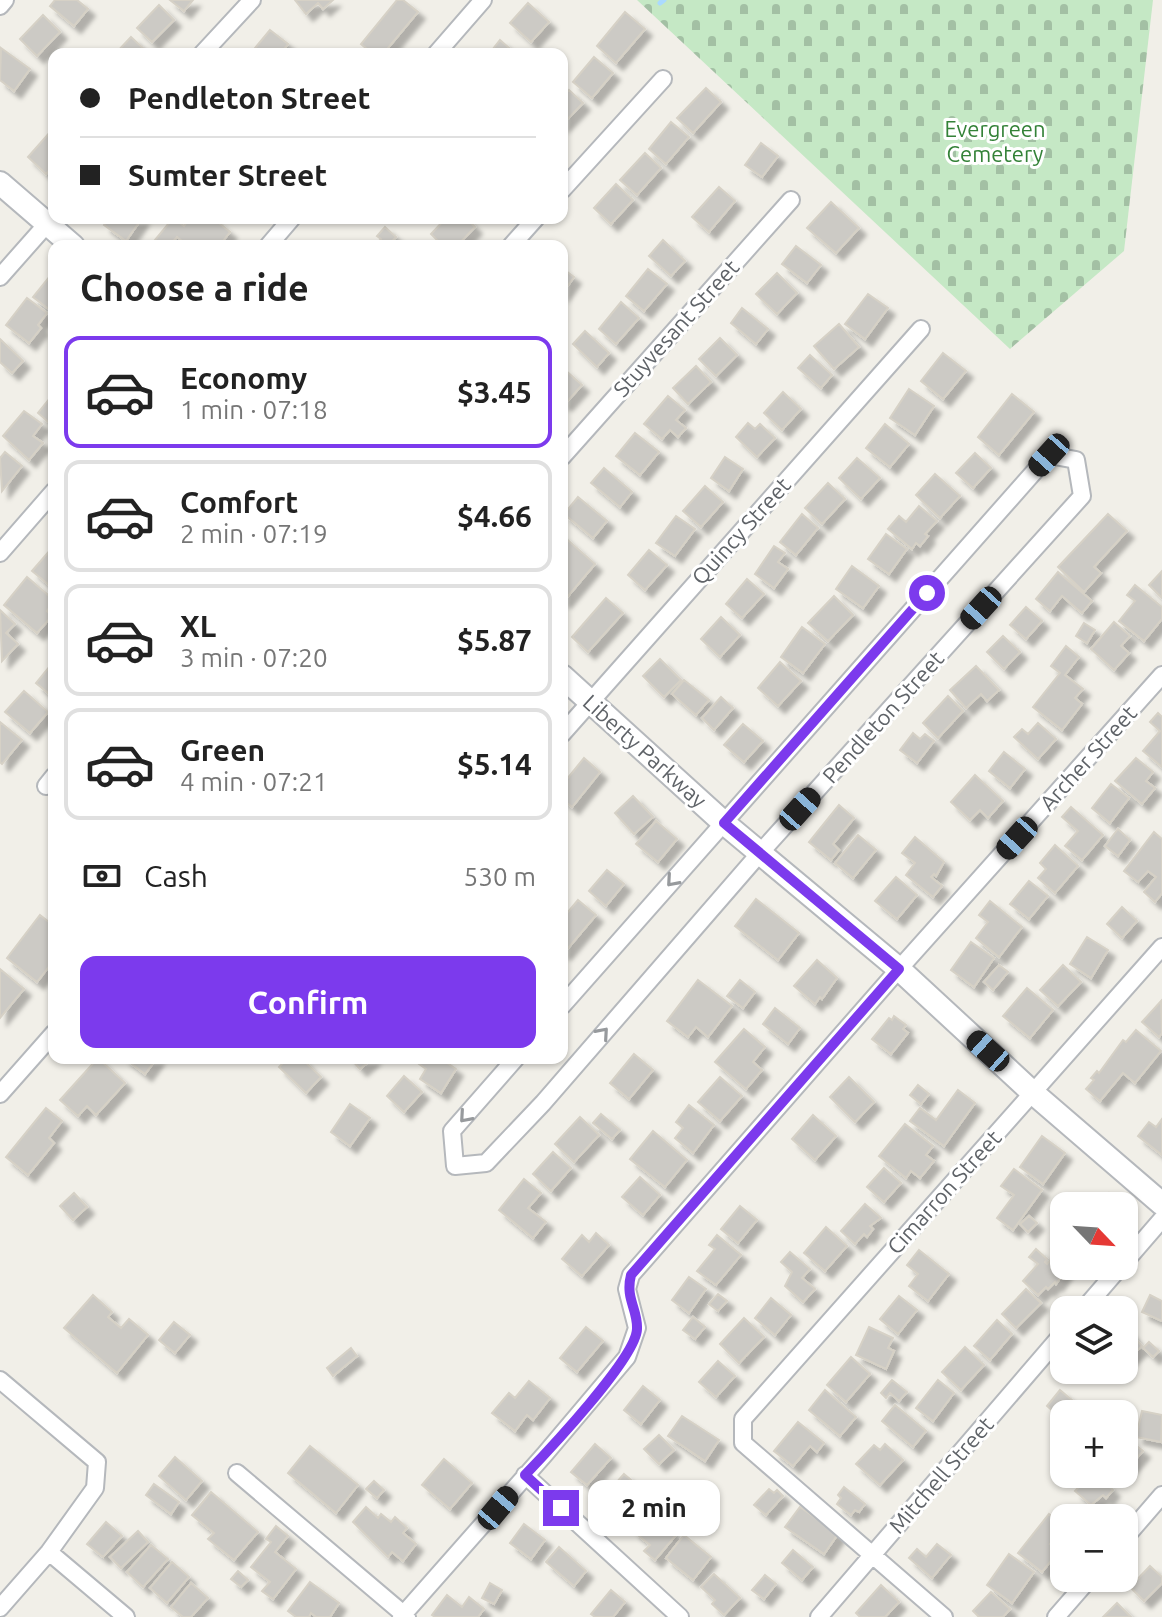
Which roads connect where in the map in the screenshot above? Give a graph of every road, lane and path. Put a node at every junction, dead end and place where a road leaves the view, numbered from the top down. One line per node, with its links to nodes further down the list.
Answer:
1 (5, 0): 4 (street)
2 (252, 0): 5 (street)
3 (483, 0): 6 (street)
4 (0, 6)
5 (208, 48)
6 (441, 48)
7 (663, 79): 9 (street)
8 (0, 183): 11 (street)
9 (568, 183)
10 (791, 200): 21 (street, Stuyvesant Street)
11 (48, 219)
12 (48, 222): 19 (street)
13 (54, 224): 16 (street)
14 (287, 224): 17 (street)
15 (531, 224): 18 (street)
16 (68, 240)
17 (273, 240)
18 (516, 240)
19 (0, 277)
20 (921, 329): 26 (street, Quincy Street)
21 (568, 450)
22 (48, 498): 23 (street)
23 (0, 553)
24 (1162, 675): 31 (street, Archer Street)
25 (568, 681): 26 (street, Liberty Parkway)
26 (590, 701): 27 (street, Quincy Street); 28 (street, Liberty Parkway)
27 (568, 727)
28 (724, 823): 29 (street, Liberty Parkway); 29 (street, Pendleton Street); 32 (street, Pendleton Street, one-way to 32)
29 (760, 853): 31 (street, Liberty Parkway); 34 (street, Pendleton Street, one-way to 29)
30 (1162, 947): 35 (street, Cimarron Street)
31 (899, 969): 35 (street, Liberty Parkway); 45 (street, Archer Street)
32 (568, 999)
33 (48, 1040): 36 (street)
34 (511, 1064)
35 (1032, 1092): 37 (street, Liberty Parkway); 49 (street, Cimarron Street)
36 (0, 1094)
37 (1162, 1204)
38 (1162, 1219): 39 (street)
39 (1138, 1247)
40 (1109, 1280): 41 (street)
41 (1095, 1296)
42 (1050, 1348): 49 (street, Mitchell Street)
43 (0, 1380): 48 (street)
44 (237, 1473): 52 (street)
45 (525, 1475): 52 (street, Archer Street); 54 (street)
46 (1162, 1495): 47 (street)
47 (1138, 1523)
48 (49, 1552): 51 (street); 53 (street)
49 (871, 1556): 55 (street, Mitchell Street); 56 (street)
50 (1078, 1592): 57 (street)
51 (0, 1608)
52 (404, 1616)
53 (126, 1617)
54 (680, 1617)
55 (819, 1617)
56 (944, 1617)
57 (1056, 1617)

